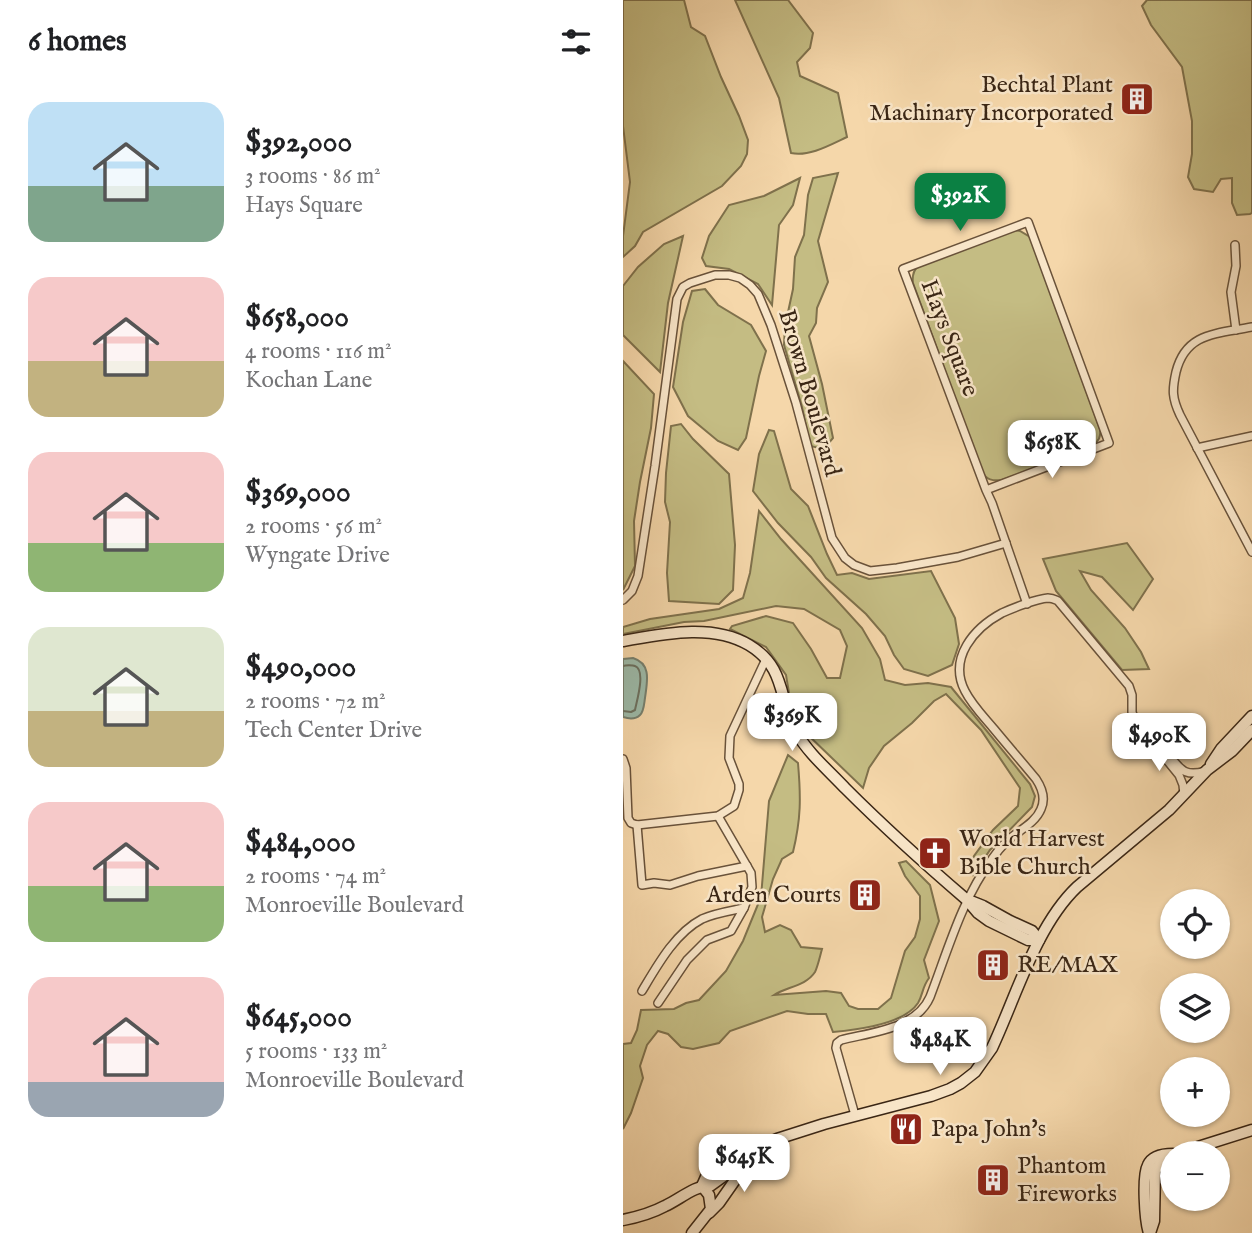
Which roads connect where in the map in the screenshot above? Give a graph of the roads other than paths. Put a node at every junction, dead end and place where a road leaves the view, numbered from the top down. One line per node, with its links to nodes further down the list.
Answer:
1 (1235, 245): 3 (street)
2 (1252, 327): 3 (street)
3 (1236, 330): 5 (street)
4 (1252, 436): 5 (street)
5 (1197, 448): 8 (street)
6 (986, 490): 6 (street, Hays Square); 7 (street)
7 (1006, 542): 9 (street, Brown Boulevard); 10 (street)
8 (1252, 552)
9 (623, 600)
10 (1027, 604): 17 (street); 24 (street)
11 (623, 641): 12 (main road)
12 (766, 659): 13 (main road); 14 (street)
13 (776, 672): 14 (street); 24 (main road)
14 (753, 690): 21 (street)
15 (1252, 716): 19 (main road)
16 (1252, 730): 19 (main road)
17 (1155, 745): 19 (street); 20 (street)
18 (623, 759): 22 (street)
19 (1207, 770): 20 (main road)
20 (1184, 794): 26 (main road)
21 (718, 816): 22 (street); 23 (street)
22 (637, 825): 23 (street)
23 (747, 866): 25 (street)
24 (967, 900): 26 (main road); 29 (street)
25 (744, 908): 27 (street); 28 (street)
26 (1039, 940): 29 (main road)
27 (642, 991)
28 (658, 1003)
29 (855, 1115): 32 (main road)
30 (1252, 1130): 31 (main road)
31 (1217, 1141)
32 (760, 1146): 33 (main road); 35 (main road)
33 (753, 1155): 35 (main road); 36 (main road)
34 (1160, 1165): 39 (main road)
35 (702, 1186): 36 (main road); 37 (main road); 38 (main road)
36 (709, 1213): 38 (main road)
37 (623, 1220)
38 (693, 1231)
39 (1149, 1233)

